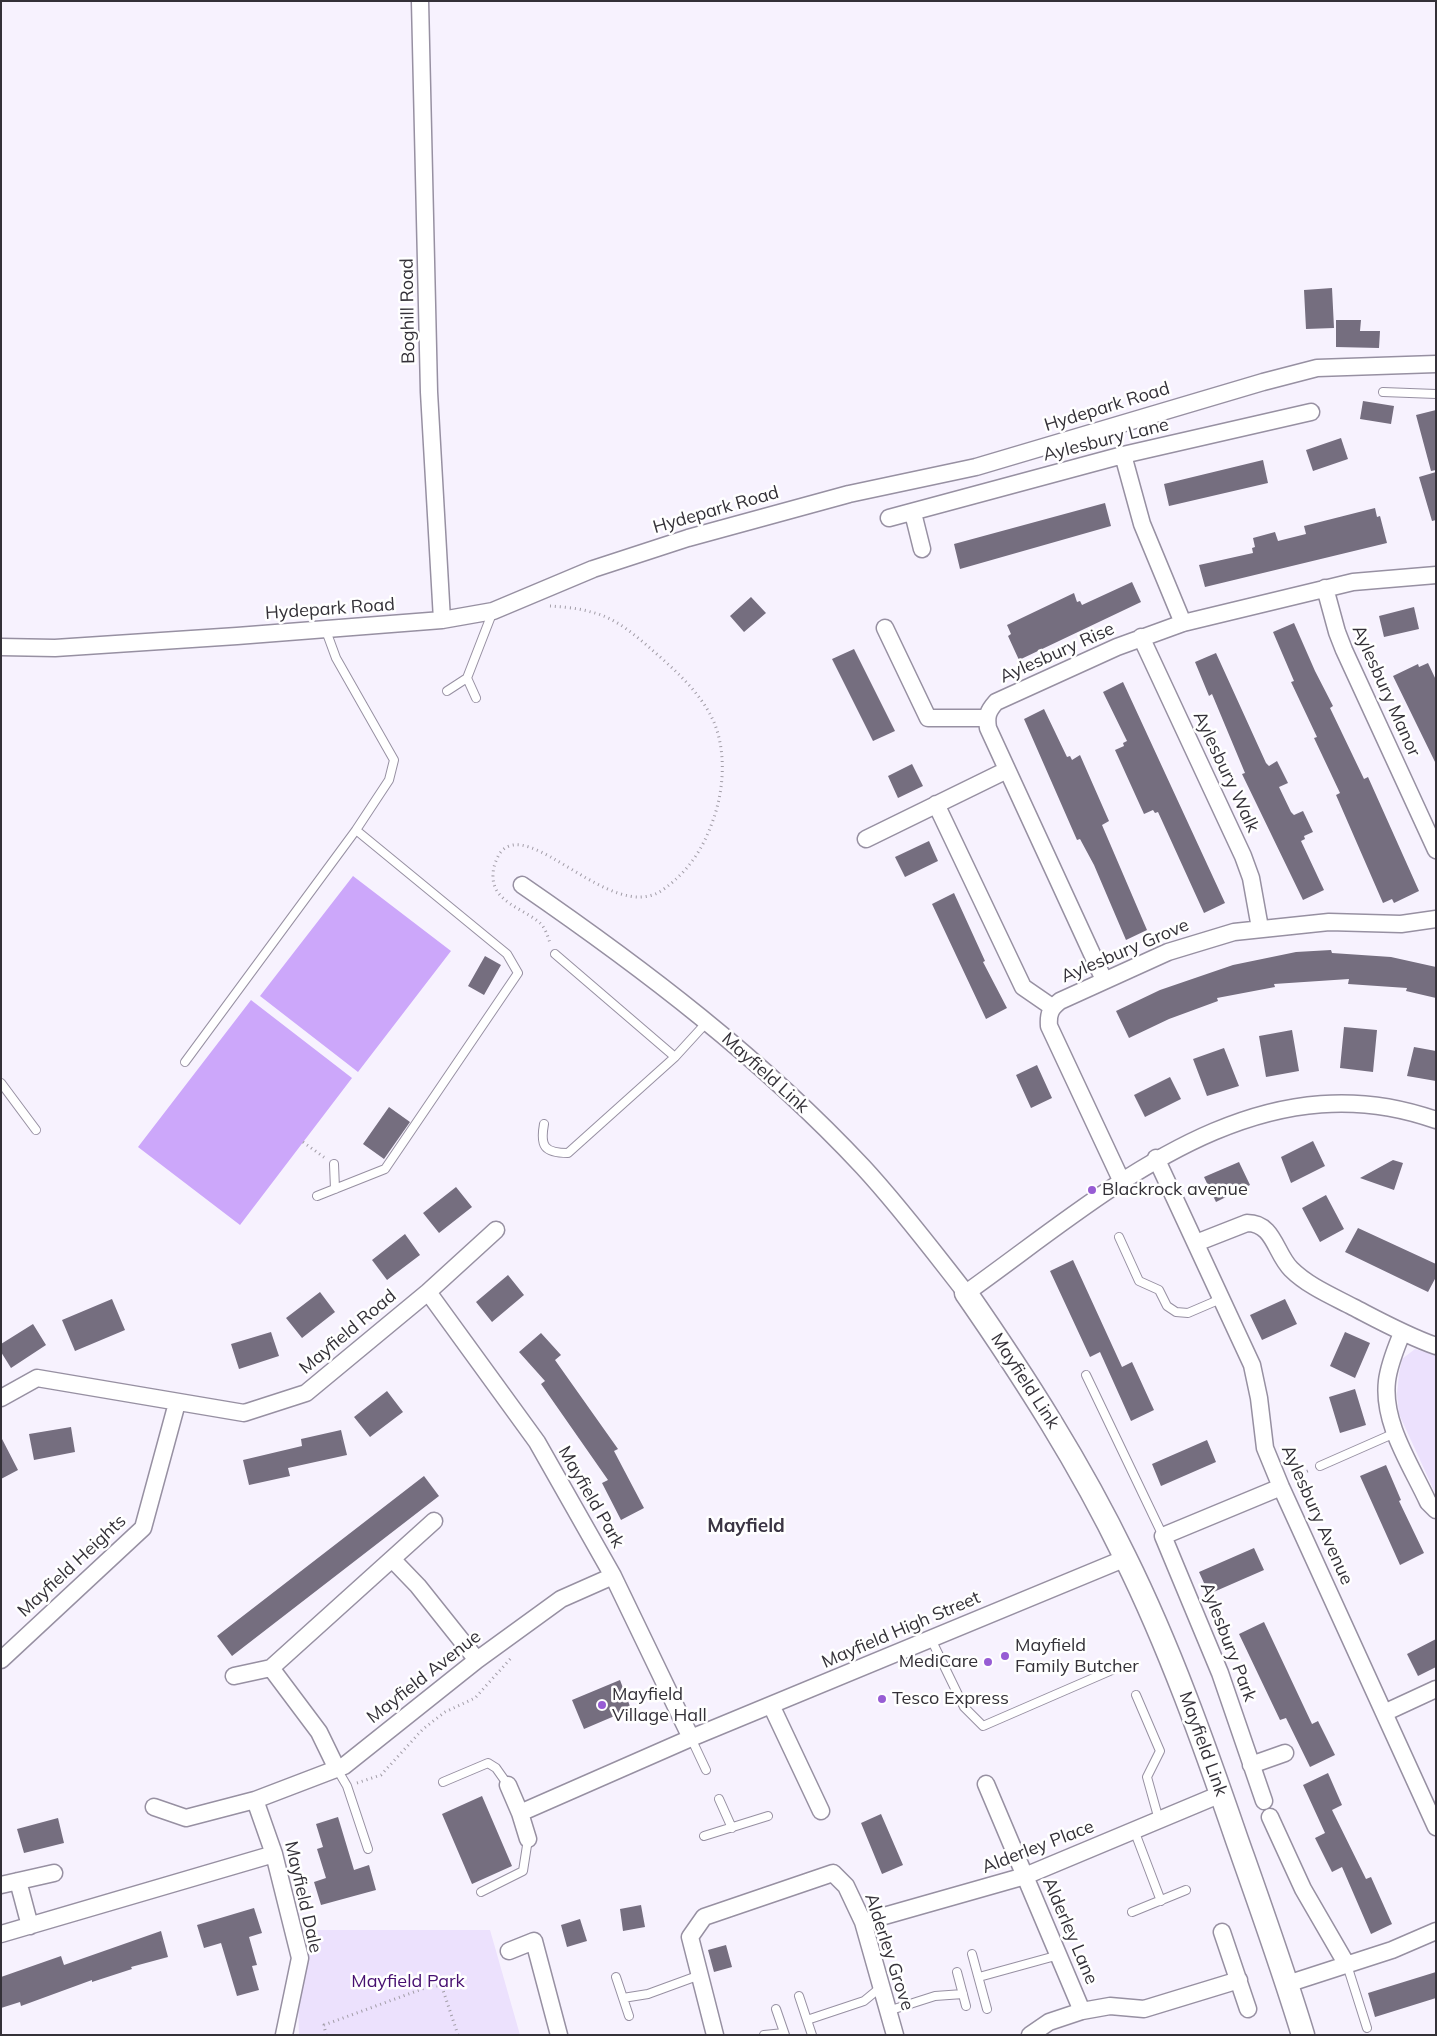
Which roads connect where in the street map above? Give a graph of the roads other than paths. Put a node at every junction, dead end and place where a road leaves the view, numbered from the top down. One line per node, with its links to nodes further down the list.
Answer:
1 (420, 1): 13 (street, Boghill Road)
2 (1436, 364): 12 (street, Hydepark Road)
3 (1382, 392): 4 (lane)
4 (1436, 394)
5 (1311, 412): 6 (street, Aylesbury Lane)
6 (1123, 455): 7 (street, Aylesbury Lane); 14 (street)
7 (912, 513): 8 (street, Aylesbury Lane); 9 (street)
8 (889, 518)
9 (922, 549)
10 (1434, 575): 11 (street, Aylesbury Rise)
11 (1325, 588): 14 (street, Aylesbury Rise); 26 (street, Aylesbury Manor)
12 (493, 611): 13 (street, Hydepark Road); 19 (lane)
13 (442, 620): 15 (street, Hydepark Road)
14 (1183, 623): 17 (street, Aylesbury Rise)
15 (325, 628): 18 (street, Hydepark Road); 25 (lane)
16 (884, 628): 22 (street)
17 (1141, 637): 22 (street, Aylesbury Rise); 31 (street, Aylesbury Walk)
18 (1, 647)
19 (467, 678): 20 (lane); 21 (lane)
20 (447, 692)
21 (476, 698)
22 (986, 718): 23 (street)
23 (1007, 770): 24 (street); 33 (street)
24 (936, 804): 27 (street); 34 (street)
25 (356, 830): 37 (lane); 45 (lane)
26 (1432, 834): 28 (street, Aylesbury Manor)
27 (866, 839)
28 (1436, 850)
29 (522, 885): 35 (street, Mayfield Link)
30 (1436, 919): 31 (street, Aylesbury Grove)
31 (1260, 928): 33 (street, Aylesbury Grove)
32 (555, 954): 36 (lane)
33 (1104, 980): 34 (street, Aylesbury Grove)
34 (1052, 1007): 44 (street, Aylesbury Grove)
35 (708, 1022): 36 (lane); 51 (street, Mayfield Link)
36 (675, 1057): 40 (lane)
37 (185, 1062)
38 (1, 1083): 41 (lane)
39 (1436, 1120): 42 (street)
40 (544, 1124)
41 (36, 1130)
42 (1156, 1158): 44 (street); 49 (street, Aylesbury Avenue)
43 (334, 1164): 45 (lane)
44 (1122, 1182): 51 (street)
45 (335, 1189): 46 (lane)
46 (317, 1196)
47 (496, 1230): 50 (street, Mayfield Road)
48 (1119, 1237): 52 (lane)
49 (1196, 1243): 52 (street, Aylesbury Avenue); 53 (street)
50 (428, 1292): 57 (street, Mayfield Road); 66 (street, Mayfield Park)
51 (966, 1293): 64 (street, Mayfield Link)
52 (1223, 1298): 60 (street, Aylesbury Avenue)
53 (1402, 1332): 54 (street); 58 (street)
54 (1436, 1346)
55 (1086, 1375): 63 (lane, Aylesbury Park)
56 (1, 1398): 57 (street, Mayfield Road)
57 (176, 1403): 68 (street, Mayfield Heights)
58 (1396, 1433): 59 (lane); 61 (street)
59 (1320, 1466)
60 (1281, 1487): 63 (street); 76 (street, Aylesbury Avenue)
61 (1436, 1510)
62 (434, 1522): 65 (street)
63 (1164, 1536): 79 (street, Aylesbury Park)
64 (1126, 1558): 67 (street, Mayfield High Street); 85 (street, Mayfield Link)
65 (392, 1559): 69 (street); 70 (street)
66 (613, 1576): 69 (street, Mayfield Avenue); 77 (street, Mayfield Park)
67 (931, 1639): 71 (lane); 75 (street, Mayfield High Street)
68 (1, 1660)
69 (477, 1660): 80 (street, Mayfield Avenue)
70 (271, 1668): 72 (street); 80 (street)
71 (1112, 1670)
72 (234, 1676)
73 (1436, 1689): 76 (street)
74 (1136, 1695): 94 (lane)
75 (772, 1705): 77 (street, Mayfield High Street); 90 (street)
76 (1384, 1713): 95 (street, Aylesbury Avenue)
77 (691, 1738): 81 (lane); 91 (street, Mayfield High Street)
78 (1285, 1753): 79 (street)
79 (1251, 1765): 88 (street, Aylesbury Park)
80 (337, 1769): 87 (street, Mayfield Avenue); 100 (lane)
81 (706, 1770)
82 (443, 1782): 84 (lane)
83 (986, 1784): 103 (street, Alderley Lane)
84 (508, 1785): 91 (street)
85 (1222, 1794): 94 (street, Alderley Place); 124 (street, Mayfield Link)
86 (718, 1799): 96 (lane)
87 (255, 1800): 89 (street, Mayfield Avenue); 101 (street, Mayfield Dale)
88 (1264, 1801)
89 (154, 1807)
90 (821, 1811)
91 (520, 1813): 99 (street)
92 (768, 1816): 96 (lane)
93 (1270, 1817): 118 (street)
94 (1159, 1820): 97 (street, Alderley Place)
95 (1436, 1827)
96 (732, 1828): 98 (lane)
97 (1134, 1830): 103 (street, Alderley Place); 108 (lane)
98 (704, 1836)
99 (528, 1839): 107 (lane)
100 (368, 1849)
101 (274, 1854): 111 (street); 139 (street, Mayfield Dale)
102 (54, 1873): 104 (street)
103 (1026, 1876): 110 (street, Alderley Place); 117 (street, Alderley Lane)
104 (18, 1881): 105 (street); 111 (street)
105 (1, 1884)
106 (1186, 1890): 108 (lane)
107 (481, 1892)
108 (1161, 1901): 109 (lane)
109 (1132, 1912)
110 (863, 1922): 120 (street, Alderley Grove); 125 (street, Alderley Grove)
111 (30, 1926): 114 (street)
112 (1436, 1931): 118 (street)
113 (1222, 1932): 123 (street)
114 (1, 1934)
115 (509, 1951): 140 (street)
116 (972, 1954): 121 (lane)
117 (1059, 1955): 121 (lane); 134 (street, Alderley Lane)
118 (1347, 1965): 124 (street); 137 (lane)
119 (957, 1972): 126 (lane)
120 (700, 1975): 128 (lane); 141 (street)
121 (979, 1977): 130 (lane)
122 (616, 1978): 128 (lane)
123 (1239, 1980): 132 (street); 134 (street)
124 (1287, 1984): 146 (street, Mayfield Link)
125 (881, 1987): 133 (street, Alderley Grove); 136 (lane)
126 (963, 1994): 129 (lane); 133 (lane)
127 (799, 1996): 136 (lane)
128 (623, 1998): 135 (lane)
129 (966, 2006)
130 (987, 2008)
131 (776, 2009): 138 (lane)
132 (1248, 2010)
133 (888, 2011): 144 (street, Alderley Grove)
134 (1082, 2011): 145 (street)
135 (629, 2016)
136 (807, 2020): 143 (lane)
137 (1367, 2028)
138 (784, 2034): 142 (lane)
139 (284, 2035)
140 (559, 2035)
141 (715, 2035)
142 (764, 2035)
143 (812, 2035)
144 (895, 2035)
145 (1030, 2035)
146 (1303, 2035)

